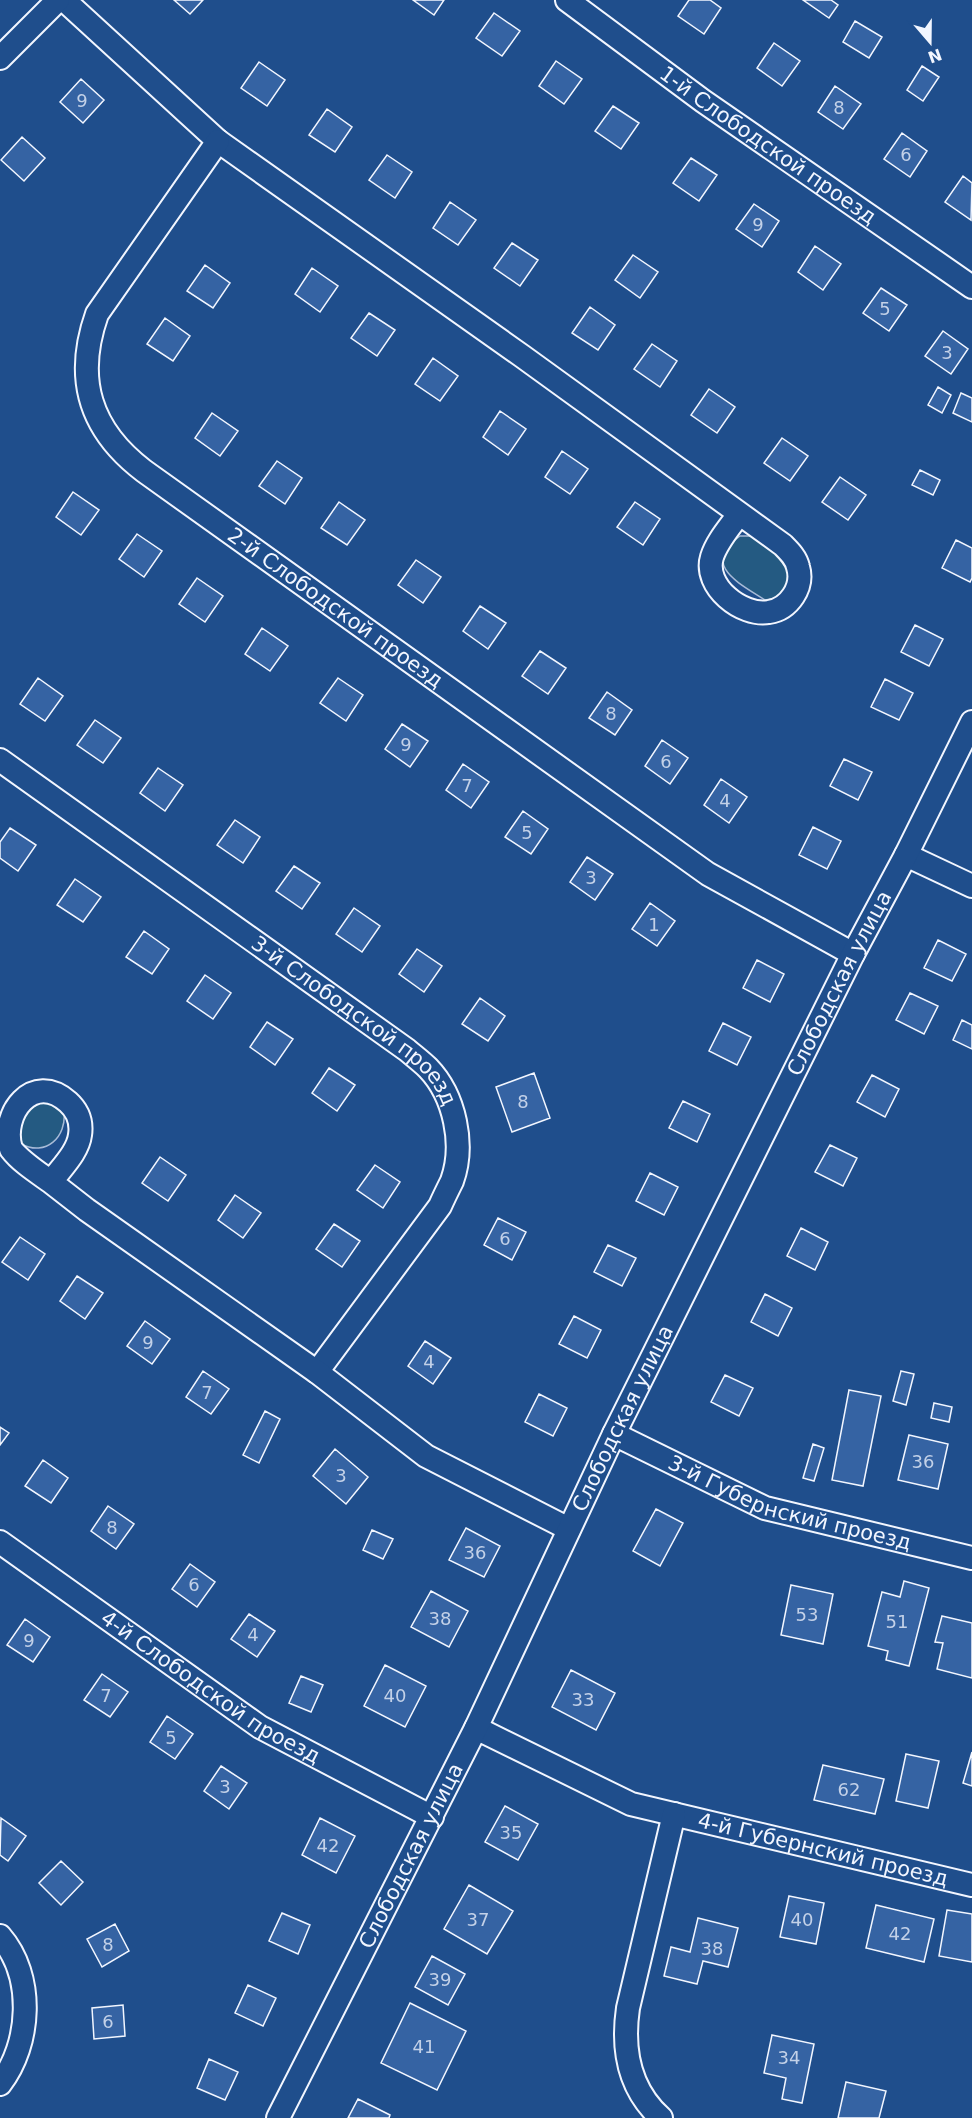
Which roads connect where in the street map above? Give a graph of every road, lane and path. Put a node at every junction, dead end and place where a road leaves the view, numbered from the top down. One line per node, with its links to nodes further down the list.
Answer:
1 (58, 0): 4 (street)
2 (63, 0): 5 (street)
3 (567, 0): 6 (street, 1-й Слободской проезд)
4 (0, 58)
5 (218, 141): 7 (street); 12 (street, 2-й Слободской проезд)
6 (972, 287)
7 (740, 514): 7 (street)
8 (972, 722): 10 (street, Слободская улица)
9 (0, 760): 14 (street, 3-й Слободской проезд)
10 (906, 855): 11 (street); 12 (street, Слободская улица)
11 (972, 886)
12 (853, 954): 15 (street, Слободская улица)
13 (51, 1182): 14 (street)
14 (317, 1372): 16 (street)
15 (614, 1434): 16 (street, Слободская улица); 18 (street, 3-й Губернский проезд)
16 (569, 1529): 19 (street, Слободская улица)
17 (0, 1542): 21 (street, 4-й Слободской проезд)
18 (972, 1558)
19 (476, 1728): 20 (street, 4-й Губернский проезд); 21 (street, Слободская улица)
20 (674, 1814): 22 (street, 4-й Губернский проезд); 26 (street, 4-й Губернский проезд)
21 (432, 1817): 25 (street, Слободская улица)
22 (972, 1885)
23 (0, 1936): 24 (street)
24 (0, 2084)
25 (278, 2118)
26 (661, 2118)

